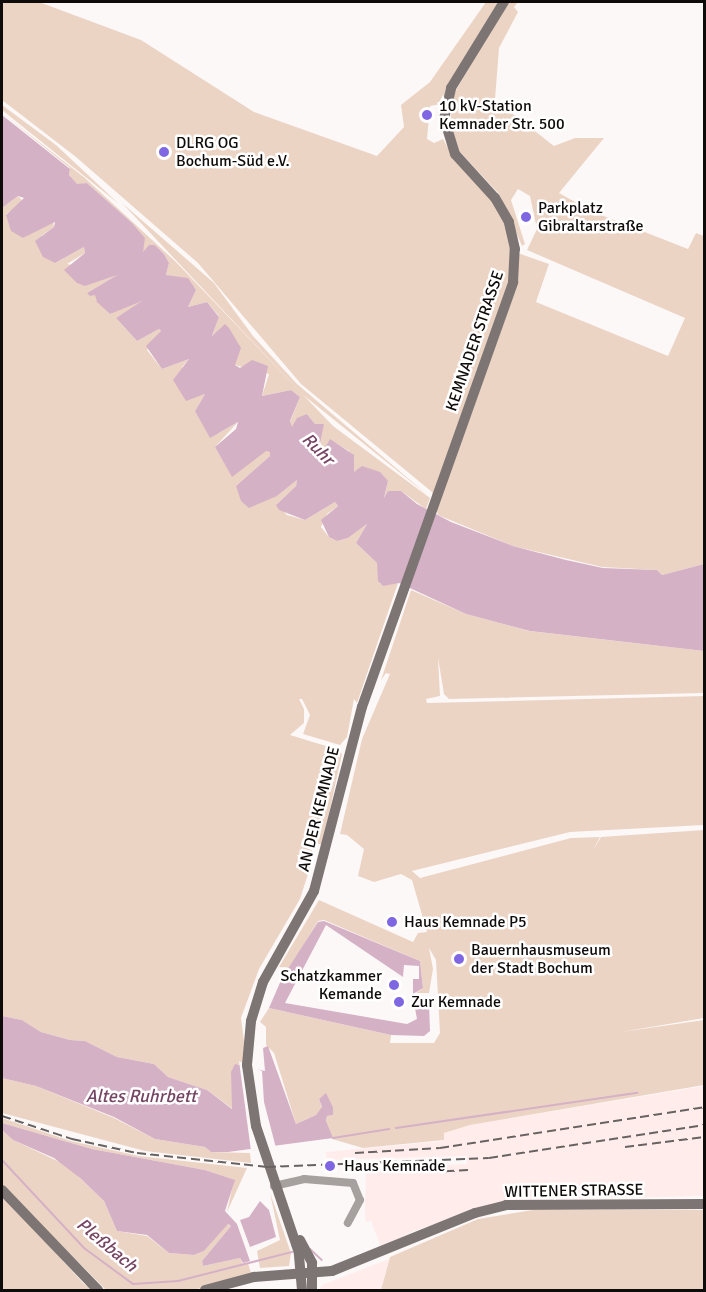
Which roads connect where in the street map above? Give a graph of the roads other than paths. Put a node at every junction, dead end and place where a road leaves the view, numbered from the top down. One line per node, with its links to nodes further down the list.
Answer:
1 (504, 2): 2 (main road, KEMNADER STRASSE)
2 (397, 608): 3 (main road, AN DER KEMNADE)
3 (274, 1186): 6 (main road, AN DER KEMNADE); 7 (street)
4 (2, 1190): 10 (main road)
5 (705, 1204): 8 (main road, WITTENER STRASSE)
6 (287, 1219): 8 (main road, AN DER KEMNADE); 9 (main road, AN DER KEMNADE)
7 (348, 1223)
8 (313, 1275): 9 (main road, WITTENER STRASSE); 12 (main road)
9 (302, 1281): 11 (main road, WITTENER STRASSE)
10 (98, 1290)
11 (205, 1290)
12 (312, 1290)

